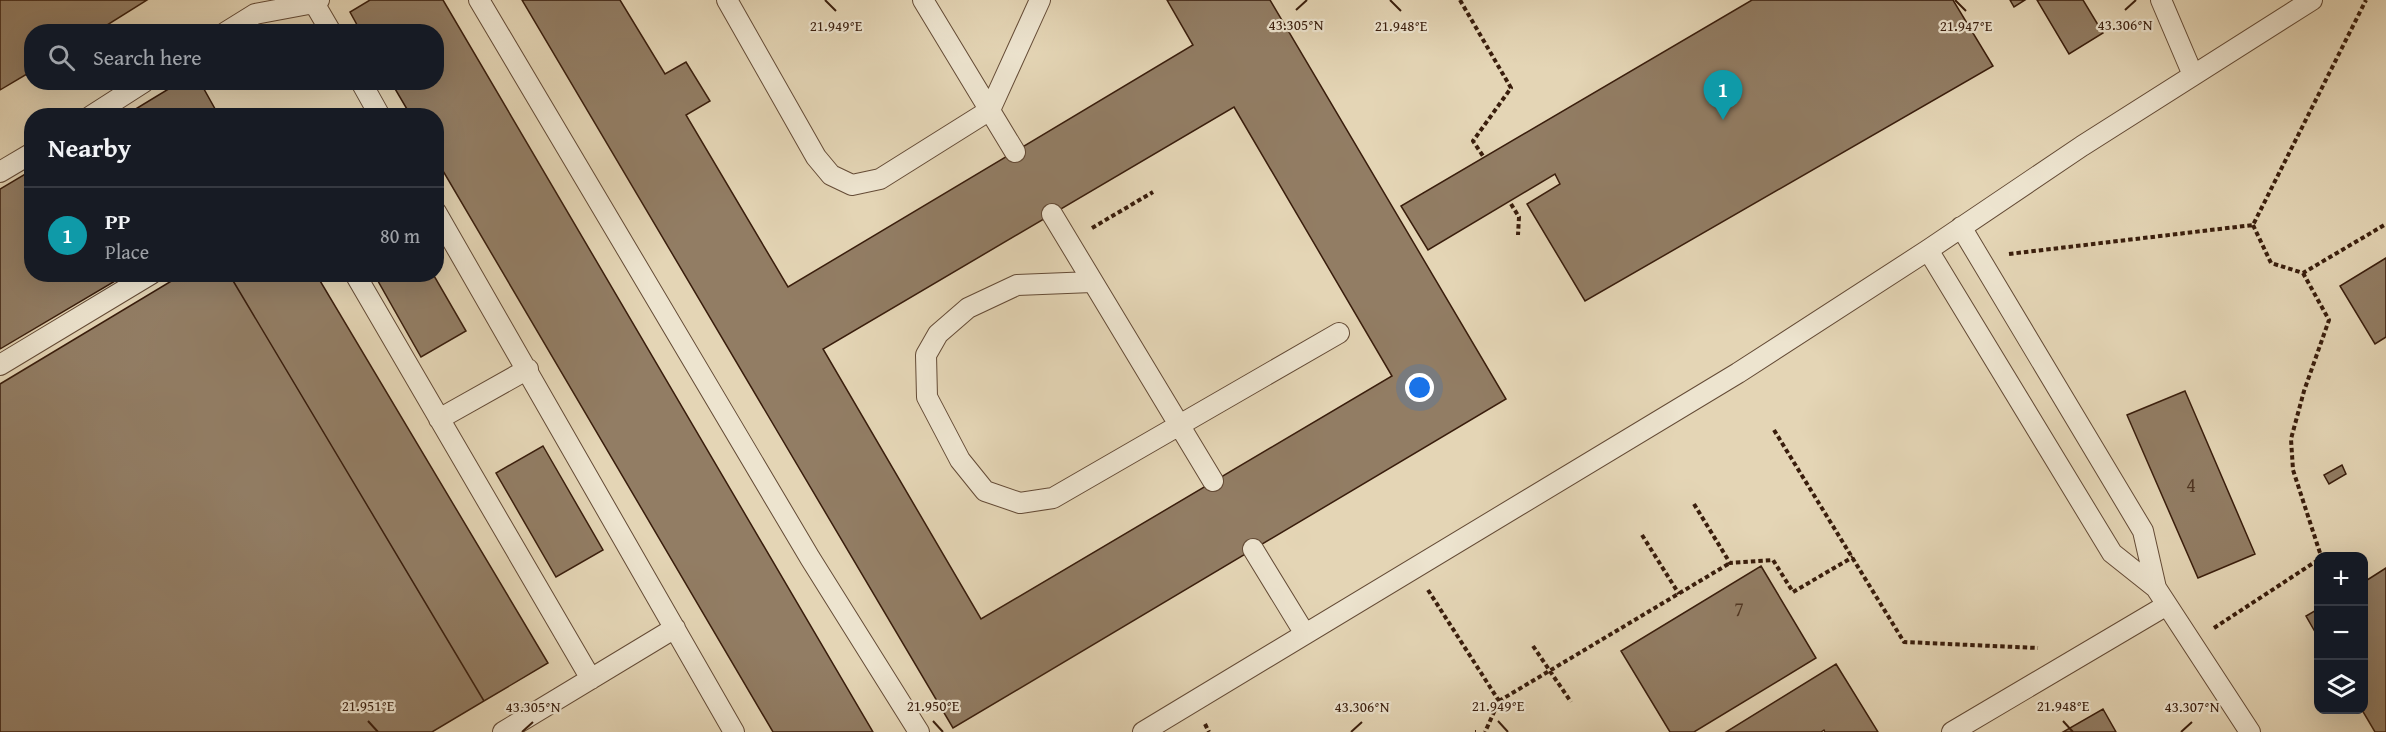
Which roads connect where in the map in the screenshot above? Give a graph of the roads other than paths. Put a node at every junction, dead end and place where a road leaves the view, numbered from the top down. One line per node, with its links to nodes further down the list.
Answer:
1 (479, 0): 41 (lane)
2 (726, 0): 15 (lane)
3 (923, 0): 15 (lane)
4 (1040, 0): 15 (lane)
5 (2161, 0): 10 (lane)
6 (2312, 0): 10 (lane)
7 (317, 2): 8 (lane); 9 (lane)
8 (239, 24)
9 (327, 24)
10 (2193, 75): 21 (lane)
11 (132, 90): 13 (lane)
12 (365, 90): 14 (lane)
13 (103, 108)
14 (376, 108)
15 (990, 110): 16 (lane)
16 (1015, 152)
17 (24, 158): 18 (lane)
18 (0, 172)
19 (1052, 214): 25 (lane)
20 (444, 226): 28 (lane)
21 (1961, 228): 22 (lane); 33 (lane)
22 (1928, 250): 33 (lane); 36 (lane)
23 (138, 282): 27 (lane)
24 (360, 282): 29 (lane)
25 (1092, 282): 30 (lane); 30 (lane)
26 (1339, 333): 30 (lane)
27 (0, 365)
28 (528, 369): 29 (lane); 35 (lane)
29 (439, 419): 37 (lane)
30 (1179, 425): 31 (lane)
31 (1213, 482)
32 (1253, 549): 36 (lane)
33 (2156, 588): 34 (lane)
34 (2167, 605): 38 (lane); 43 (lane)
35 (675, 628): 37 (lane); 40 (lane)
36 (1305, 634): 42 (lane)
37 (591, 679): 39 (lane)
38 (2244, 730)
39 (503, 732)
40 (734, 732)
41 (919, 732)
42 (1143, 732)
43 (1952, 732)

